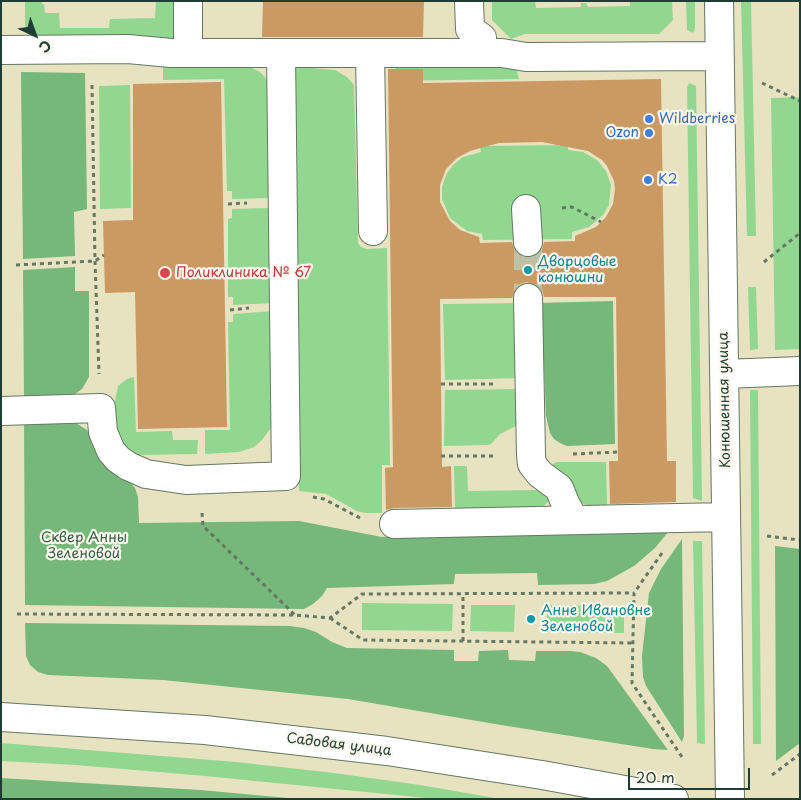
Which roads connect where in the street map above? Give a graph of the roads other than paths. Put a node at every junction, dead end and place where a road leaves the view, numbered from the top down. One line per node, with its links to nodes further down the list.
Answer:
1 (188, 1): 5 (street)
2 (469, 1): 8 (street)
3 (719, 1): 9 (street, Конюшенная улица)
4 (1, 50): 5 (street)
5 (188, 53): 6 (street)
6 (281, 53): 7 (street); 16 (street)
7 (370, 53): 8 (street); 11 (street)
8 (481, 53): 9 (street)
9 (719, 56): 15 (street, Конюшенная улица)
10 (526, 209): 12 (street)
11 (373, 231)
12 (528, 242)
13 (528, 298): 18 (street)
14 (800, 371): 15 (street)
15 (724, 374): 17 (street, Конюшенная улица)
16 (1, 412)
17 (726, 517): 18 (street); 22 (street, Конюшенная улица)
18 (574, 519): 19 (street)
19 (394, 524)
20 (1, 716): 21 (street, Садовая улица)
21 (674, 799)
22 (730, 799)

